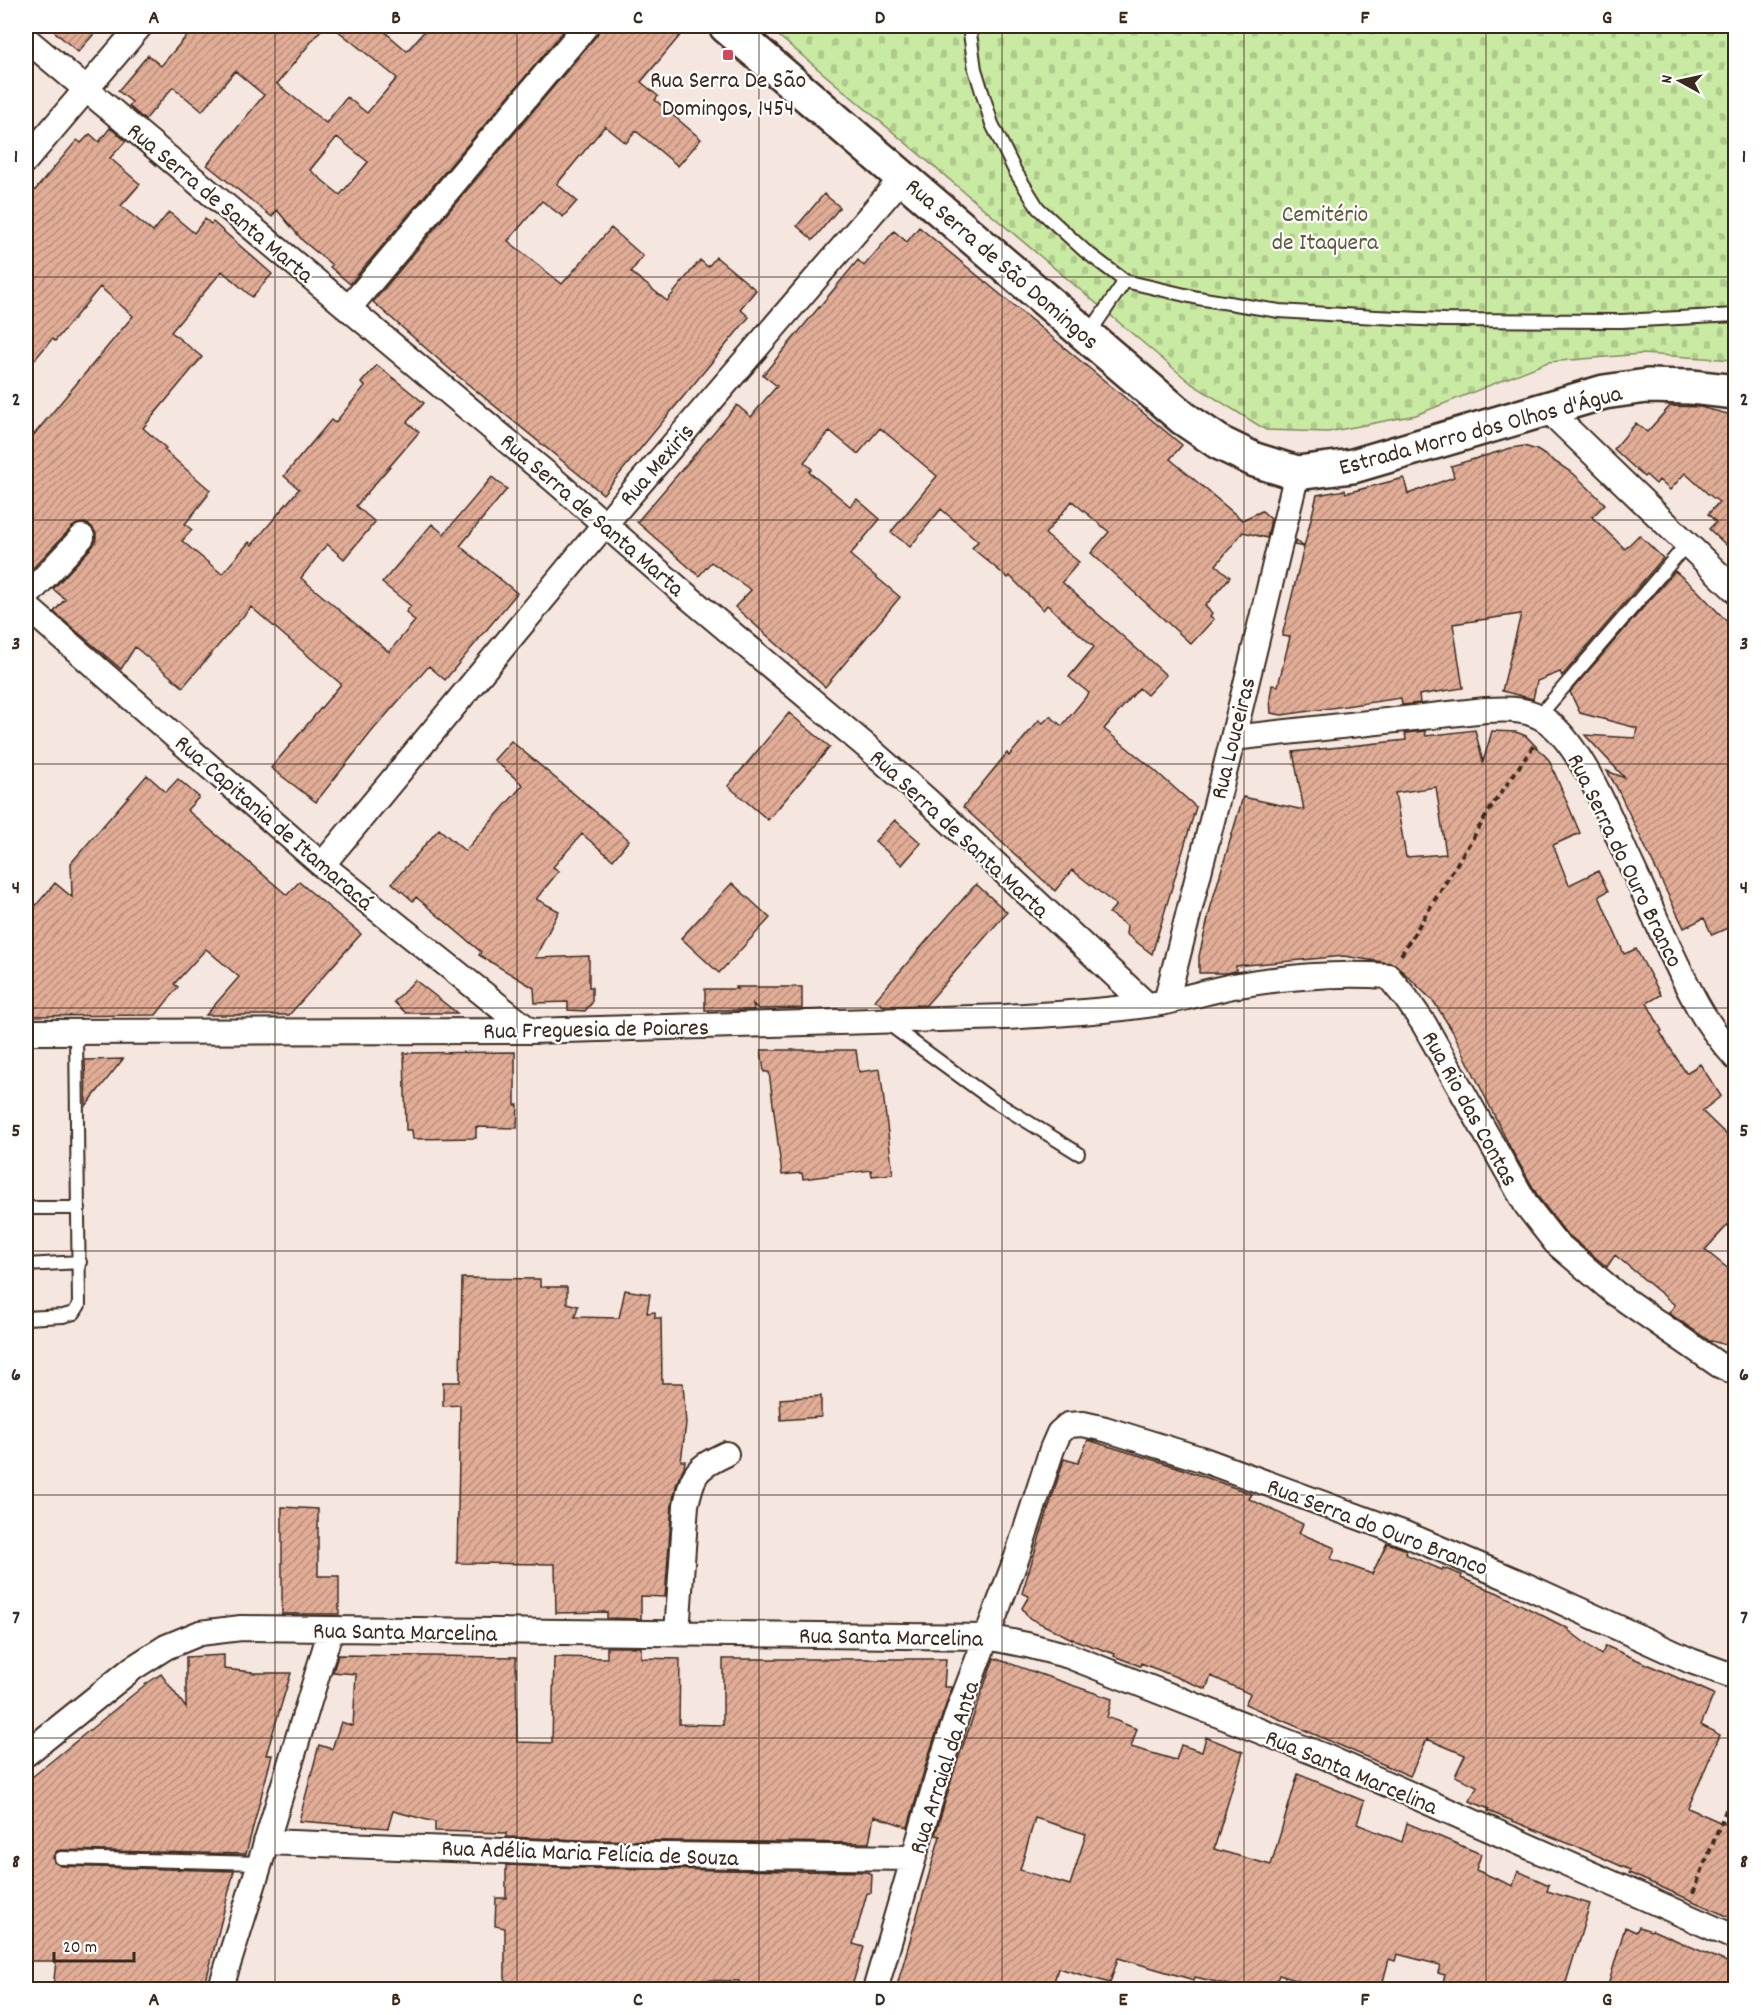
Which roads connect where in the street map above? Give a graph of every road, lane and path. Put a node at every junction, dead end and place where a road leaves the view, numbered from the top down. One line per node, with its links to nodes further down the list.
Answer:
1 (140, 26): 6 (street)
2 (586, 26): 10 (street)
3 (726, 26): 8 (main road, Rua Serra de São Domingos)
4 (969, 26): 9 (lane)
5 (26, 39): 6 (street, Rua Serra de Santa Marta)
6 (85, 91): 7 (street); 10 (street, Rua Serra de Santa Marta)
7 (26, 160)
8 (903, 177): 12 (main road, Rua Serra de São Domingos); 16 (street, Rua Mexiris)
9 (1125, 281): 11 (lane); 12 (lane)
10 (348, 309): 16 (street, Rua Serra de Santa Marta)
11 (1736, 315)
12 (1088, 336): 15 (main road, Rua Serra de São Domingos)
13 (1736, 392): 14 (main road, Estrada Morro dos Olhos d'Água)
14 (1546, 408): 15 (main road, Estrada Morro dos Olhos d'Água); 18 (street)
15 (1297, 473): 23 (street, Rua Louceiras)
16 (605, 524): 24 (street, Rua Mexiris); 26 (street, Rua Serra de Santa Marta)
17 (82, 537): 20 (street)
18 (1686, 545): 19 (street); 22 (lane)
19 (1736, 591)
20 (26, 597)
21 (26, 606): 24 (street, Rua Capitania de Itamaracá)
22 (1544, 720): 23 (street); 25 (path); 31 (street, Rua Serra do Ouro Branco)
23 (1233, 738): 26 (street, Rua Louceiras)
24 (322, 865): 28 (street, Rua Capitania de Itamaracá)
25 (1388, 976): 26 (street); 38 (street, Rua Rio das Contas)
26 (1156, 1003): 27 (street, Rua Freguesia de Poiares)
27 (884, 1021): 28 (street, Rua Freguesia de Poiares); 32 (lane)
28 (530, 1031): 30 (street, Rua Freguesia de Poiares)
29 (26, 1032): 30 (street, Rua Freguesia de Poiares)
30 (76, 1032): 34 (lane)
31 (1736, 1058)
32 (1078, 1153)
33 (26, 1208): 34 (lane)
34 (79, 1208): 35 (lane)
35 (80, 1262): 36 (lane); 37 (lane)
36 (26, 1265)
37 (26, 1318)
38 (1736, 1373)
39 (726, 1454): 42 (street)
40 (1042, 1479): 43 (street, Rua Arraial da Anta); 44 (street, Rua Serra do Ouro Branco)
41 (331, 1629): 42 (street, Rua Santa Marcelina); 45 (street, Rua Santa Marcelina); 47 (street)
42 (677, 1633): 43 (street, Rua Santa Marcelina)
43 (987, 1636): 49 (street, Rua Arraial da Anta); 50 (street, Rua Santa Marcelina)
44 (1736, 1677)
45 (26, 1754)
46 (1736, 1785): 50 (path)
47 (263, 1853): 48 (lane); 49 (street, Rua Adélia Maria Felícia de Souza); 52 (street)
48 (61, 1858)
49 (913, 1858): 53 (street, Rua Arraial da Anta)
50 (1684, 1916): 51 (street, Rua Santa Marcelina)
51 (1736, 1938)
52 (220, 1989)
53 (875, 1989)

